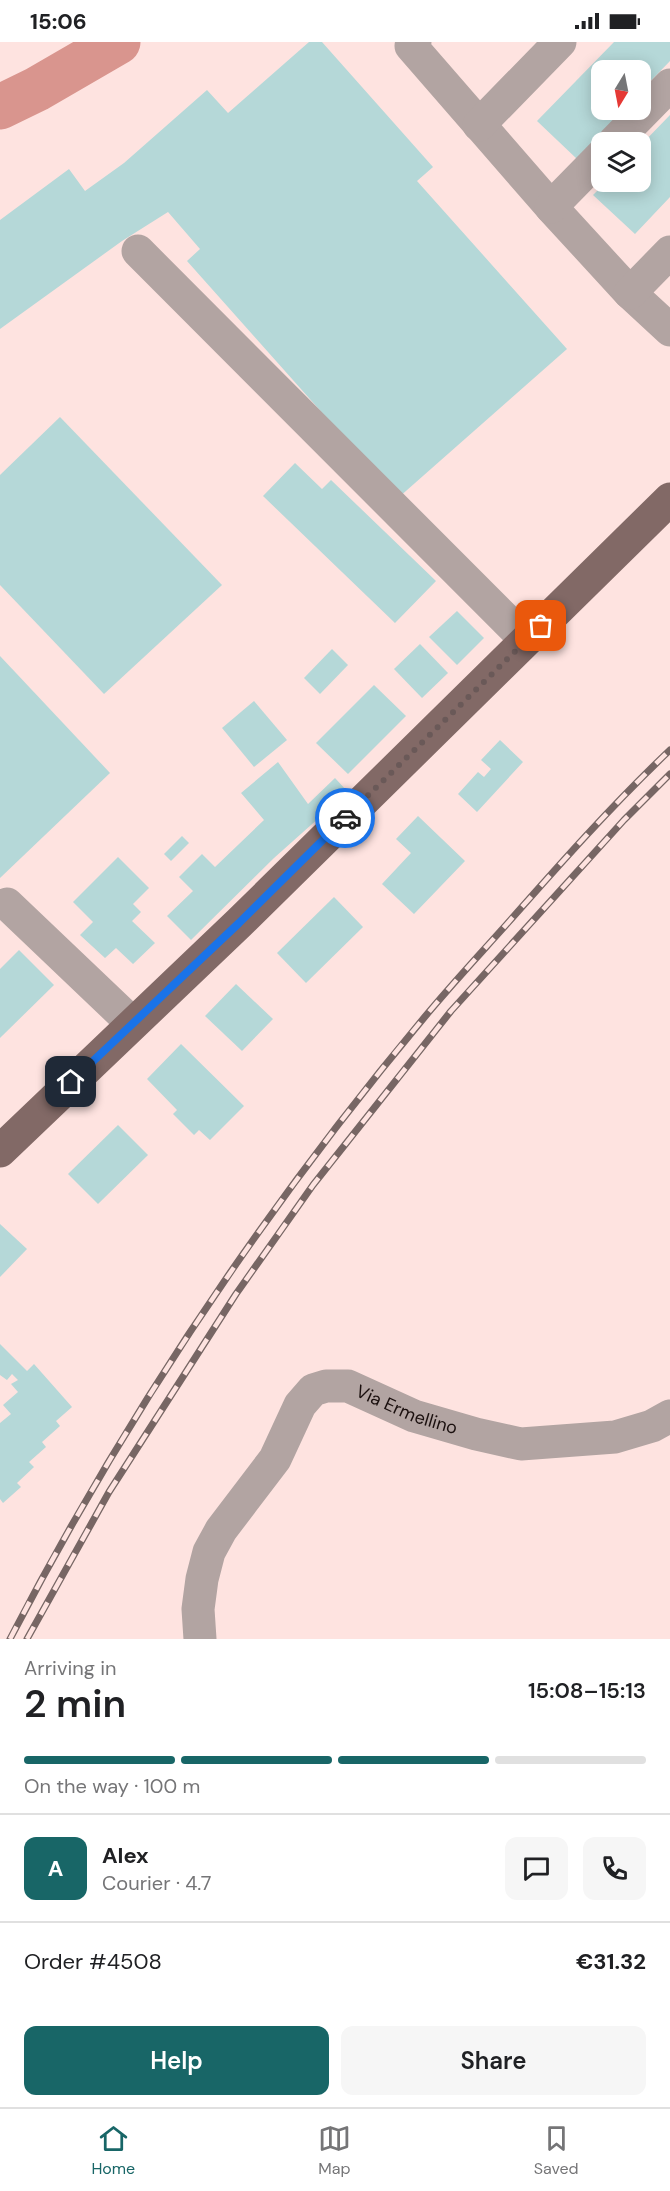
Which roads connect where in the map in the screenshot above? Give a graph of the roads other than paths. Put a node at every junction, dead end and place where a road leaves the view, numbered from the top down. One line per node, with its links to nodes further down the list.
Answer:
1 (415, 42): 4 (street)
2 (560, 42): 4 (street)
3 (670, 85): 5 (street)
4 (479, 125): 7 (street)
5 (624, 132)
6 (591, 166): 7 (street)
7 (551, 207): 10 (street)
8 (138, 251): 13 (street)
9 (670, 252): 10 (street)
10 (630, 292): 11 (street)
11 (670, 330)
12 (670, 499): 13 (main road)
13 (526, 640): 15 (main road)
14 (7, 903): 15 (street)
15 (132, 1023): 16 (main road)
16 (0, 1151)
17 (670, 1416): 18 (street, Via Ermellino)
18 (200, 1639)

